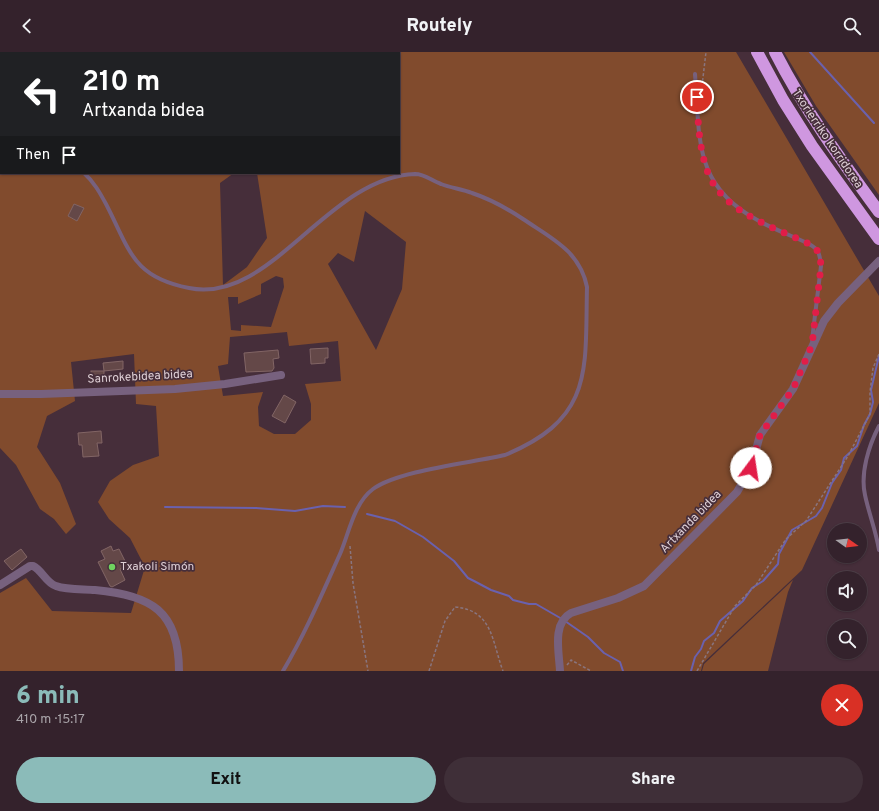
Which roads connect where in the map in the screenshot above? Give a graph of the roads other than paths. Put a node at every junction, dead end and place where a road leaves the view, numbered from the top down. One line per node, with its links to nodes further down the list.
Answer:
1 (757, 52): 6 (highway, Txorierriko korridorea)
2 (775, 52): 5 (highway, Txorierriko korridorea)
3 (695, 74): 8 (lane, Artxanda bidea)
4 (85, 174): 15 (lane)
5 (879, 212)
6 (879, 239)
7 (879, 261): 8 (street, Artxanda bidea)
8 (812, 345): 16 (street, Artxanda bidea)
9 (281, 375): 10 (street, Sanrokebidea bidea)
10 (0, 394)
11 (879, 426): 12 (lane)
12 (879, 550)
13 (0, 585): 14 (street)
14 (179, 671)
15 (282, 671)
16 (560, 671)

